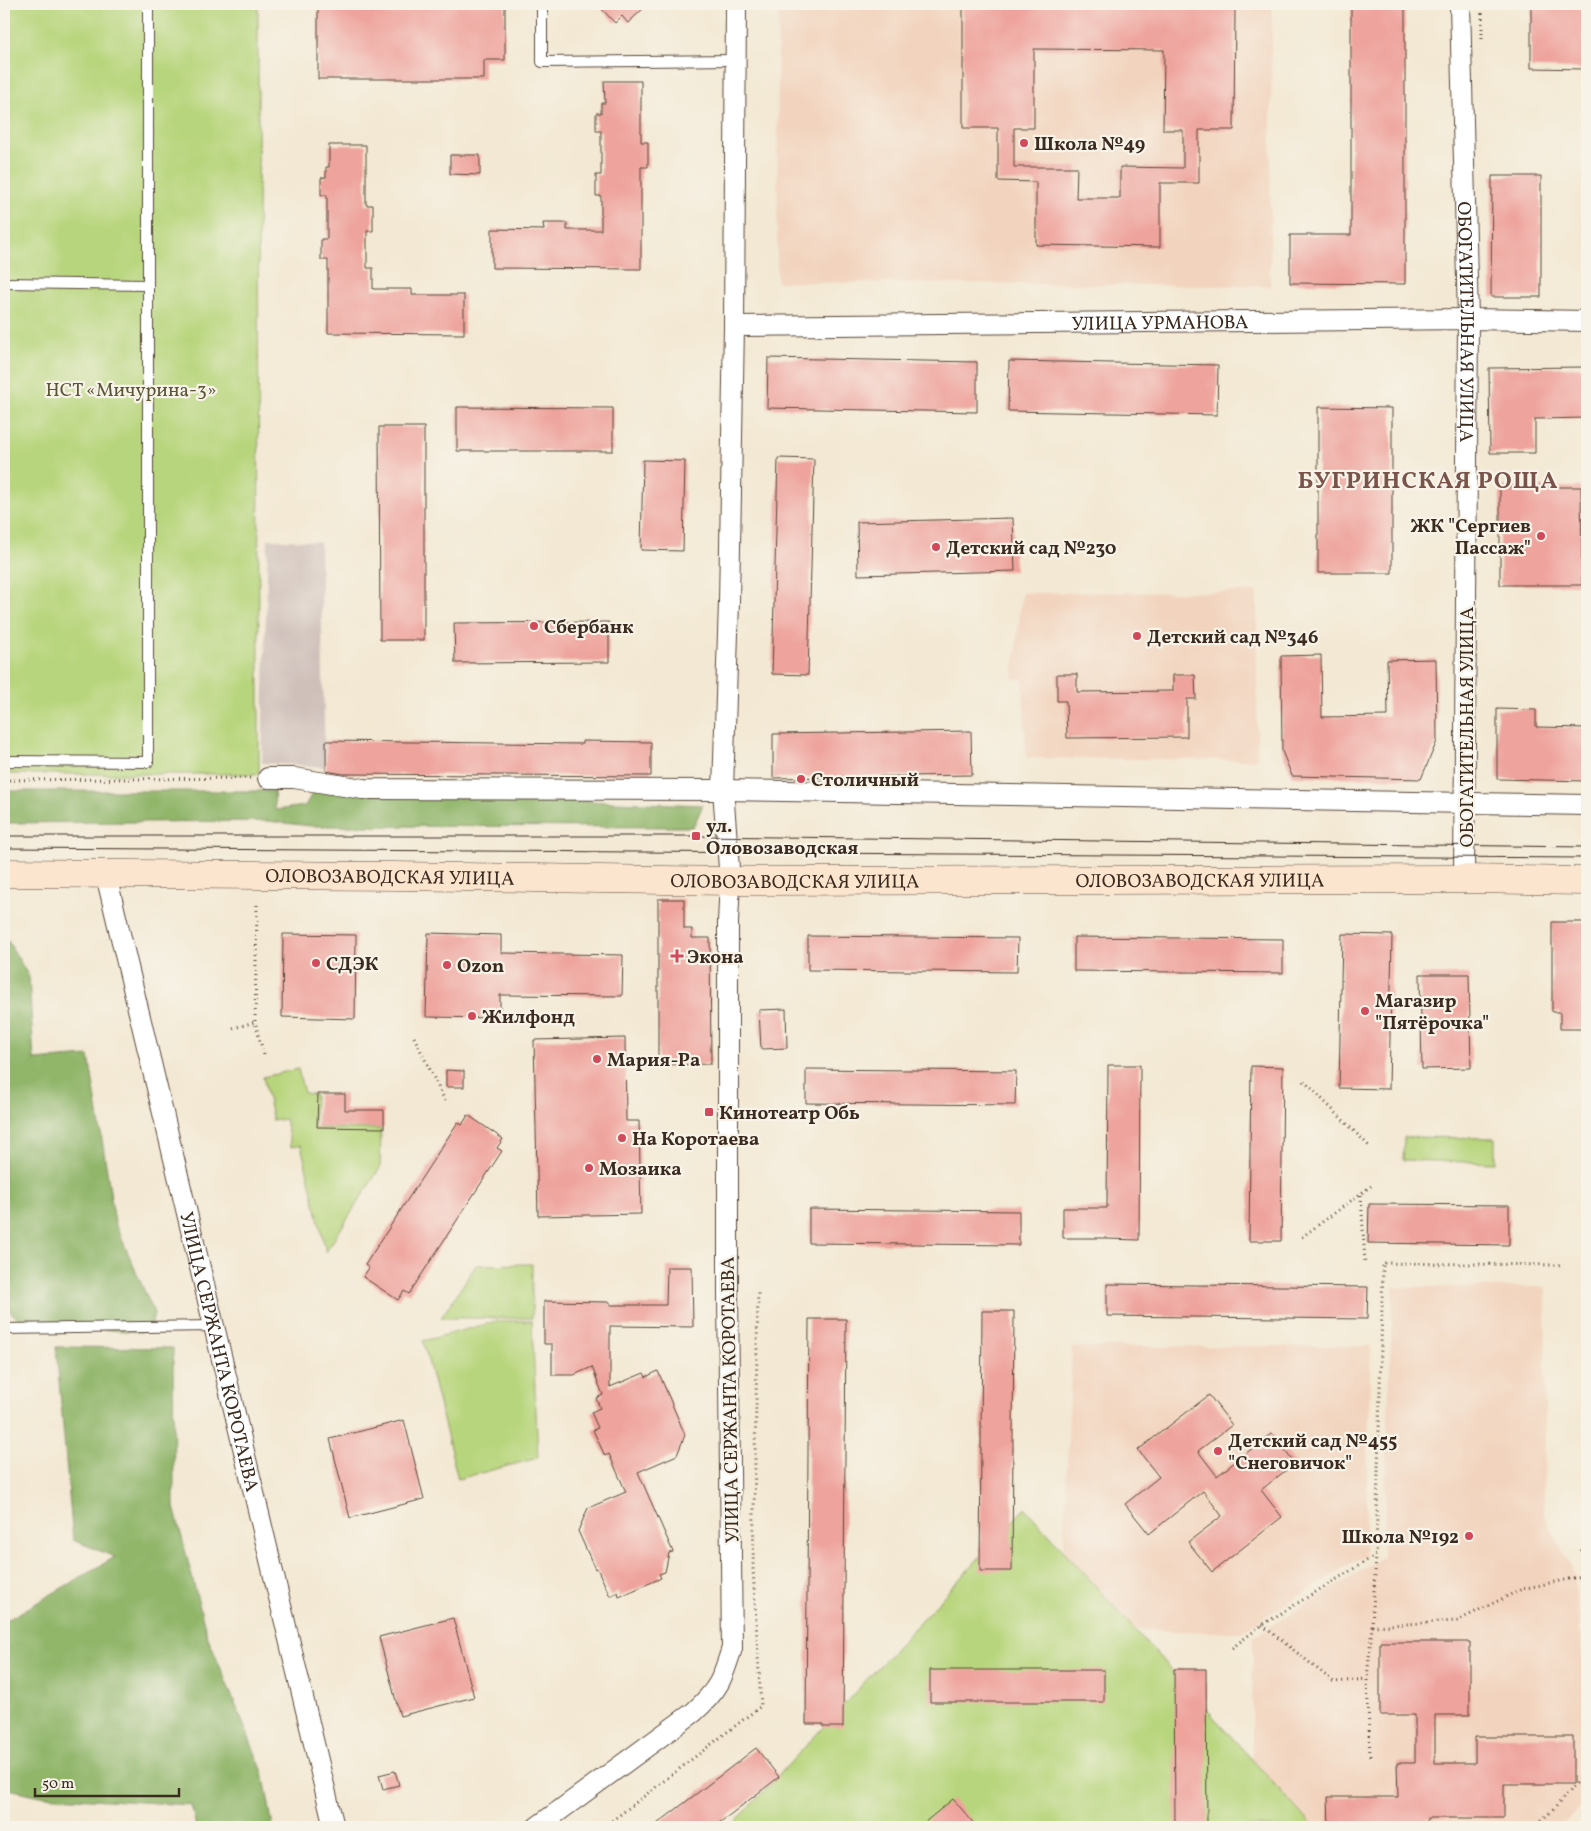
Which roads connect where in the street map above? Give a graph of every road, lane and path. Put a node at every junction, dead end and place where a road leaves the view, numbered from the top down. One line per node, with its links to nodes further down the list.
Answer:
1 (148, 4): 7 (lane)
2 (542, 4): 5 (lane)
3 (736, 4): 5 (street, УЛИЦА СЕРЖАНТА КОРОТАЕВА)
4 (1460, 4): 8 (street, ОБОГАТИТЕЛЬНАЯ УЛИЦА)
5 (736, 60): 10 (street, УЛИЦА СЕРЖАНТА КОРОТАЕВА)
6 (4, 283): 7 (lane)
7 (147, 285): 11 (lane)
8 (1468, 319): 9 (street, УЛИЦА УРМАНОВА); 10 (street, УЛИЦА УРМАНОВА); 15 (street, ОБОГАТИТЕЛЬНАЯ УЛИЦА)
9 (1587, 321)
10 (734, 326): 14 (street, УЛИЦА СЕРЖАНТА КОРОТАЕВА)
11 (4, 761)
12 (268, 778): 13 (path); 14 (street)
13 (4, 780)
14 (723, 790): 15 (street); 20 (street, УЛИЦА СЕРЖАНТА КОРОТАЕВА)
15 (1465, 804): 16 (street); 19 (street, ОБОГАТИТЕЛЬНАЯ УЛИЦА)
16 (1587, 805)
17 (4, 873): 18 (street, ОЛОВОЗАВОДСКАЯ УЛИЦА)
18 (106, 875): 20 (street, ОЛОВОЗАВОДСКАЯ УЛИЦА); 35 (street, УЛИЦА СЕРЖАНТА КОРОТАЕВА)
19 (1464, 879): 20 (street, ОЛОВОЗАВОДСКАЯ УЛИЦА); 21 (street, ОЛОВОЗАВОДСКАЯ УЛИЦА)
20 (730, 881): 48 (street, УЛИЦА СЕРЖАНТА КОРОТАЕВА)
21 (1587, 881)
22 (257, 905): 23 (path)
23 (255, 1022): 24 (path); 26 (path)
24 (233, 1028)
25 (414, 1037): 28 (path)
26 (264, 1055)
27 (1304, 1081): 29 (path)
28 (446, 1102)
29 (1370, 1147)
30 (1371, 1186): 31 (path)
31 (1361, 1195): 32 (path); 33 (path)
32 (1302, 1237)
33 (1366, 1263)
34 (1560, 1265): 39 (path)
35 (214, 1326): 36 (lane); 47 (street, УЛИЦА СЕРЖАНТА КОРОТАЕВА)
36 (4, 1329)
37 (1587, 1545): 38 (path)
38 (1581, 1551)
39 (1376, 1555): 41 (path); 42 (path)
40 (1587, 1575): 42 (path)
41 (1262, 1625): 43 (path); 44 (path)
42 (1372, 1626): 44 (path)
43 (1232, 1648)
44 (1367, 1679): 45 (path)
45 (1370, 1756)
46 (1587, 1770): 49 (path)
47 (334, 1827)
48 (537, 1827)
49 (1534, 1827)

